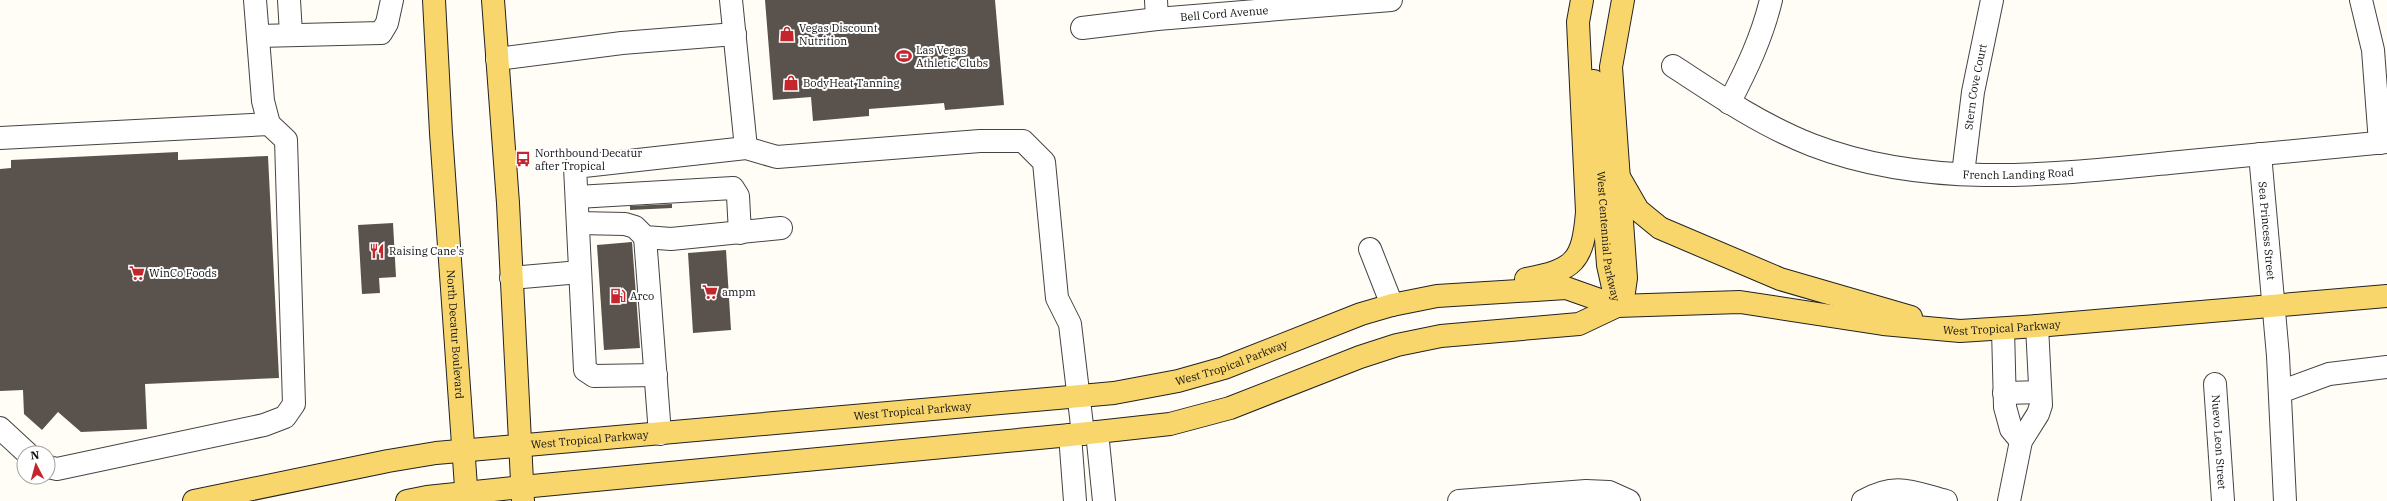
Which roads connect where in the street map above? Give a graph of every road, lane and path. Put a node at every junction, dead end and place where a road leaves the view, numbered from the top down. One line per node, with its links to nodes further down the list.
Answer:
1 (256, 0): 19 (street)
2 (289, 0): 17 (street)
3 (392, 0): 17 (street)
4 (434, 0): 59 (main road, North Decatur Boulevard)
5 (493, 0): 20 (main road)
6 (731, 0): 18 (street)
7 (1391, 0): 14 (street, Bell Cord Avenue)
8 (1582, 0): 38 (main road)
9 (1590, 0): 41 (main road, West Centennial Parkway)
10 (1623, 0): 29 (main road, West Centennial Parkway)
11 (1771, 0): 22 (street)
12 (1992, 0): 28 (street, Stern Cove Court)
13 (2361, 0): 25 (street)
14 (1294, 4): 15 (street, Bell Cord Avenue)
15 (1156, 9): 16 (street, Bell Cord Avenue)
16 (1082, 28)
17 (290, 34): 19 (street)
18 (735, 34): 20 (street); 26 (street)
19 (258, 36): 23 (street)
20 (496, 59): 37 (main road)
21 (1673, 66): 22 (street, French Landing Road)
22 (1729, 103): 28 (street, French Landing Road)
23 (269, 124): 24 (street); 60 (street)
24 (0, 138)
25 (2384, 142): 27 (street, French Landing Road)
26 (746, 148): 30 (street); 52 (street)
27 (2260, 154): 28 (street, French Landing Road); 42 (street, Sea Princess Street)
28 (1962, 174)
29 (1619, 177): 41 (main road, West Centennial Parkway); 45 (main road)
30 (577, 197): 31 (street); 33 (street)
31 (578, 223): 34 (street); 36 (street)
32 (781, 228): 33 (street)
33 (740, 233): 34 (street)
34 (646, 237): 47 (street)
35 (1370, 249): 40 (street)
36 (580, 272): 37 (street); 47 (street)
37 (511, 278): 58 (main road)
38 (1436, 296): 40 (main road, West Tropical Parkway); 41 (main road, West Tropical Parkway)
39 (2387, 296): 42 (main road, West Tropical Parkway)
40 (1392, 304): 52 (main road, West Tropical Parkway)
41 (1617, 306): 45 (main road, West Tropical Parkway); 55 (main road, West Tropical Parkway)
42 (2274, 307): 43 (main road, West Tropical Parkway); 50 (street, Sea Princess Street)
43 (2037, 326): 44 (main road, West Tropical Parkway); 49 (street)
44 (2004, 329): 45 (main road, West Tropical Parkway); 51 (street)
45 (1960, 331)
46 (2387, 367): 50 (street)
47 (656, 375): 54 (street)
48 (2215, 384): 72 (street, Nuevo Leon Street)
49 (2040, 392): 51 (street); 56 (street)
50 (2280, 392): 73 (street, Sea Princess Street)
51 (2004, 393): 56 (street)
52 (1079, 396): 54 (main road, West Tropical Parkway); 55 (street)
53 (0, 428): 57 (street)
54 (660, 434): 58 (main road, West Tropical Parkway)
55 (1083, 434): 61 (main road, West Tropical Parkway); 66 (street); 67 (street)
56 (2021, 441): 71 (street)
57 (18, 445)
58 (519, 446): 59 (main road, West Tropical Parkway); 61 (main road)
59 (464, 451): 62 (main road, North Decatur Boulevard); 64 (main road, West Tropical Parkway)
60 (56, 469)
61 (523, 494): 62 (main road, West Tropical Parkway)
62 (467, 497): 65 (main road, West Tropical Parkway)
63 (1628, 500): 68 (street)
64 (194, 501)
65 (408, 501)
66 (1076, 501)
67 (1104, 501)
68 (1459, 501)
69 (1863, 501): 70 (street)
70 (1946, 501)
71 (2009, 501)
72 (2223, 501)
73 (2285, 501)

